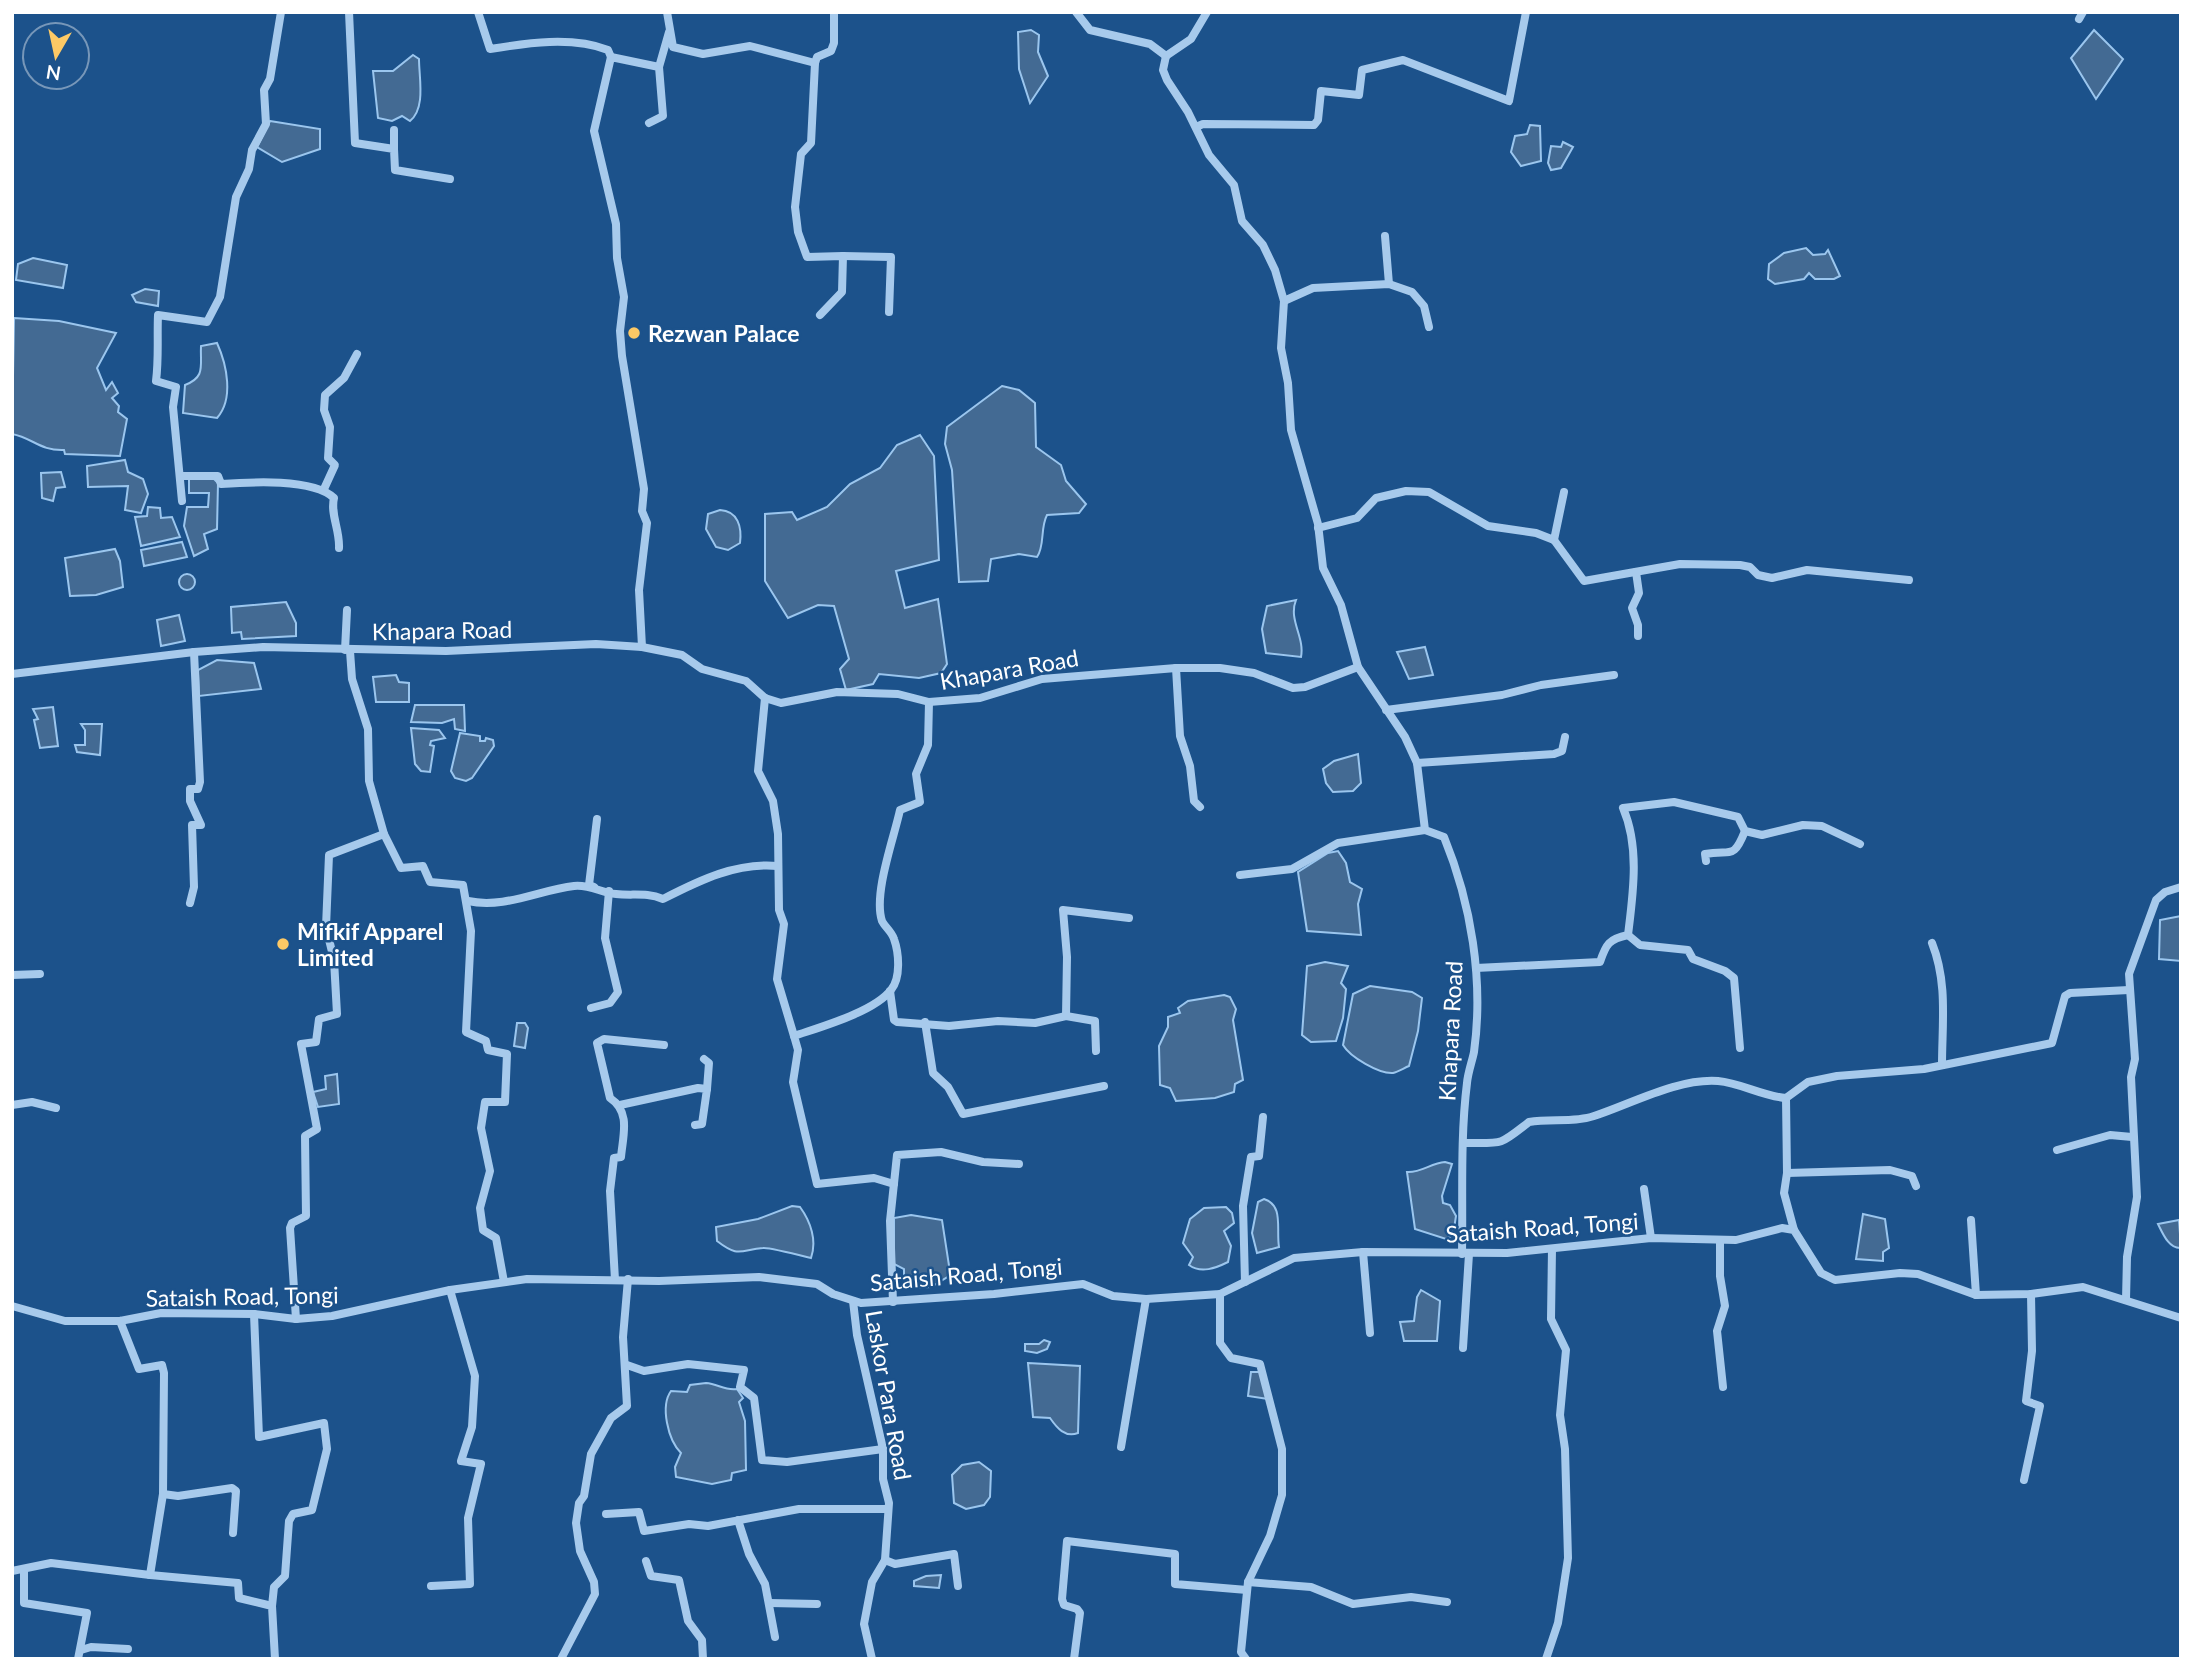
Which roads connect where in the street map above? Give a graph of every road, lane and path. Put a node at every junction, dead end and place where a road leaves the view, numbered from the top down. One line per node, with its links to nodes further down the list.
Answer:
1 (281, 12): 27 (street)
2 (349, 12): 17 (street)
3 (478, 12): 11 (street)
4 (667, 12): 9 (street)
5 (834, 12): 12 (street)
6 (1076, 12): 10 (street)
7 (1207, 12): 10 (street)
8 (1527, 12): 15 (street)
9 (670, 25): 12 (street); 13 (street)
10 (1166, 56): 15 (street)
11 (611, 57): 13 (street); 38 (street)
12 (815, 63): 20 (street)
13 (659, 67): 14 (street)
14 (649, 123)
15 (1196, 127): 22 (street)
16 (394, 130): 17 (street)
17 (394, 149): 18 (street)
18 (450, 178)
19 (1385, 236): 21 (street)
20 (843, 256): 23 (street); 24 (street)
21 (1389, 284): 22 (street); 25 (street)
22 (1284, 301): 31 (street)
23 (889, 312)
24 (820, 315)
25 (1429, 327)
26 (357, 354): 28 (street)
27 (181, 476): 28 (street); 30 (street)
28 (324, 489): 33 (street)
29 (1564, 492): 32 (street)
30 (182, 501)
31 (1318, 528): 32 (street); 41 (street)
32 (1554, 540): 34 (street)
33 (339, 548)
34 (1636, 572): 35 (street); 37 (street)
35 (1909, 580)
36 (347, 610): 39 (street)
37 (1638, 636)
38 (642, 647): 39 (street, Khapara Road); 45 (street, Khapara Road)
39 (348, 651): 40 (street, Khapara Road); 54 (street)
40 (194, 652): 43 (street, Khapara Road); 63 (street)
41 (1358, 667): 42 (street, Khapara Road); 47 (street)
42 (1176, 668): 46 (street, Khapara Road); 50 (street)
43 (12, 674)
44 (1614, 675): 47 (street)
45 (765, 698): 46 (street, Khapara Road); 57 (street)
46 (929, 702): 71 (street)
47 (1386, 710): 49 (street)
48 (1564, 737): 49 (street)
49 (1417, 763): 52 (street)
50 (1200, 807)
51 (597, 819): 59 (street)
52 (1424, 830): 58 (street); 67 (street, Khapara Road)
53 (1745, 831): 55 (street); 56 (street); 65 (street)
54 (384, 834): 62 (street); 119 (street)
55 (1860, 844)
56 (1706, 861)
57 (778, 866): 61 (street); 75 (street)
58 (1240, 875)
59 (594, 887): 61 (street); 62 (street)
60 (2181, 887): 70 (street)
61 (608, 891): 72 (street)
62 (468, 901): 106 (street)
63 (190, 903)
64 (1129, 918): 73 (street)
65 (1628, 934): 67 (street); 77 (street)
66 (1932, 943): 80 (street)
67 (1476, 968): 90 (street, Khapara Road)
68 (40, 974): 69 (street)
69 (12, 975)
70 (2129, 990): 80 (street); 89 (street)
71 (890, 991): 74 (street); 75 (street)
72 (591, 1008)
73 (1066, 1017): 74 (street); 78 (street)
74 (925, 1022): 81 (street)
75 (794, 1036): 94 (street)
76 (664, 1045): 85 (street)
77 (1740, 1048)
78 (1096, 1051)
79 (704, 1059): 82 (street)
80 (1942, 1065): 83 (street)
81 (1104, 1086)
82 (707, 1089): 85 (street); 88 (street)
83 (1786, 1098): 90 (street); 93 (street)
84 (12, 1105): 86 (street)
85 (620, 1105): 105 (street)
86 (56, 1108)
87 (1263, 1117): 107 (street)
88 (695, 1125)
89 (2132, 1137): 91 (street); 113 (street)
90 (1464, 1143): 103 (street, Khapara Road)
91 (2057, 1150)
92 (1019, 1164): 94 (street)
93 (1787, 1174): 95 (street); 98 (street)
94 (894, 1184): 115 (street)
95 (1916, 1186)
96 (1644, 1189): 99 (street)
97 (1970, 1220): 111 (street)
98 (1794, 1230): 100 (street, Sataish Road, Tongi); 111 (street)
99 (1651, 1238): 100 (street, Sataish Road, Tongi); 101 (street, Sataish Road, Tongi)
100 (1720, 1240): 124 (street)
101 (1552, 1249): 103 (street, Sataish Road, Tongi); 154 (street)
102 (1363, 1252): 103 (street, Sataish Road, Tongi); 107 (street, Sataish Road, Tongi); 121 (street)
103 (1466, 1254): 122 (street, Khapara Road)
104 (628, 1279): 105 (street, Sataish Road, Tongi); 114 (street, Sataish Road, Tongi); 123 (street)
105 (615, 1280): 106 (street, Sataish Road, Tongi)
106 (504, 1282): 108 (street, Sataish Road, Tongi)
107 (1245, 1282): 109 (street, Sataish Road, Tongi)
108 (450, 1290): 119 (street, Sataish Road, Tongi); 138 (street)
109 (1220, 1294): 112 (street, Sataish Road, Tongi); 140 (street)
110 (2031, 1294): 111 (street); 113 (street); 127 (street)
111 (1976, 1295)
112 (1146, 1299): 115 (street, Sataish Road, Tongi); 125 (street)
113 (2126, 1300): 118 (street)
114 (853, 1301): 115 (street, Sataish Road, Tongi); 126 (street, Laskor Para Road)
115 (893, 1302)
116 (12, 1306): 120 (street, Sataish Road, Tongi)
117 (254, 1314): 119 (street, Sataish Road, Tongi); 120 (street, Sataish Road, Tongi); 144 (street)
118 (2181, 1318)
119 (296, 1319)
120 (120, 1321): 128 (street)
121 (1370, 1333)
122 (1463, 1348)
123 (627, 1365): 126 (street); 149 (street)
124 (1724, 1387)
125 (1121, 1447)
126 (883, 1449): 129 (street, Laskor Para Road)
127 (2024, 1480)
128 (163, 1494): 132 (street); 137 (street)
129 (887, 1509): 131 (street); 133 (street, Laskor Para Road)
130 (606, 1514): 131 (street)
131 (737, 1520): 141 (street)
132 (233, 1533)
133 (885, 1560): 139 (street); 151 (street, Laskor Para Road)
134 (646, 1561): 150 (street)
135 (12, 1571): 136 (street)
136 (24, 1571): 137 (street); 147 (street)
137 (150, 1575): 144 (street)
138 (431, 1586)
139 (958, 1586)
140 (1247, 1586): 142 (street); 152 (street); 153 (street)
141 (769, 1602): 143 (street); 145 (street)
142 (1447, 1602)
143 (817, 1604)
144 (272, 1606): 148 (street)
145 (775, 1637)
146 (128, 1649): 147 (street)
147 (79, 1654)
148 (275, 1659)
149 (561, 1659)
150 (703, 1659)
151 (872, 1659)
152 (1074, 1659)
153 (1245, 1659)
154 (1546, 1659)

